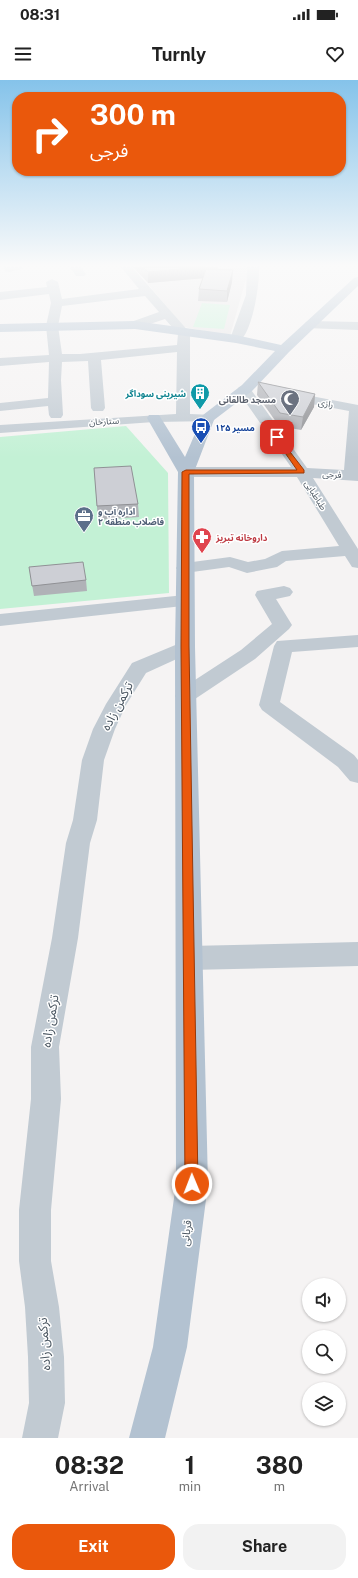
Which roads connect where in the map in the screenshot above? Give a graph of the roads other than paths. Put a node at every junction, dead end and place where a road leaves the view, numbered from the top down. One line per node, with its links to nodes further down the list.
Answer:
1 (53, 330): 11 (street)
2 (168, 330): 6 (main road)
3 (182, 330): 6 (street)
4 (239, 330): 7 (street)
5 (304, 330): 9 (main road)
6 (184, 333): 7 (main road); 8 (street)
7 (236, 339): 9 (main road)
8 (183, 348): 10 (street); 18 (street)
9 (284, 349): 13 (main road)
10 (94, 357): 11 (street); 15 (street)
11 (56, 358): 12 (street); 14 (street)
12 (0, 362)
13 (245, 389): 16 (street, رازی); 19 (main road); 22 (street, طباطبایی)
14 (0, 407)
15 (98, 408)
16 (357, 409): 23 (street)
17 (154, 418): 18 (street, ستارخان); 20 (street, ستارخان); 21 (main road)
18 (183, 418): 19 (street, ستارخان)
19 (208, 418): 21 (main road)
20 (0, 429)
21 (186, 472): 22 (street, فرجی); 25 (main road, قربانی)
22 (302, 472): 23 (street, فرجی); 24 (street, طباطبایی)
23 (354, 476)
24 (354, 556): 25 (street)
25 (185, 568): 27 (main road, قربانی)
26 (284, 592): 31 (street)
27 (185, 601): 28 (street); 30 (main road, قربانی)
28 (0, 620)
29 (358, 641): 32 (street)
30 (185, 646): 31 (main road, قربانی); 35 (street, ترکمن زاده)
31 (185, 696): 34 (main road, قربانی)
32 (358, 775)
33 (358, 954): 34 (street)
34 (189, 958): 36 (main road, قربانی)
35 (40, 1438)
36 (147, 1438)

